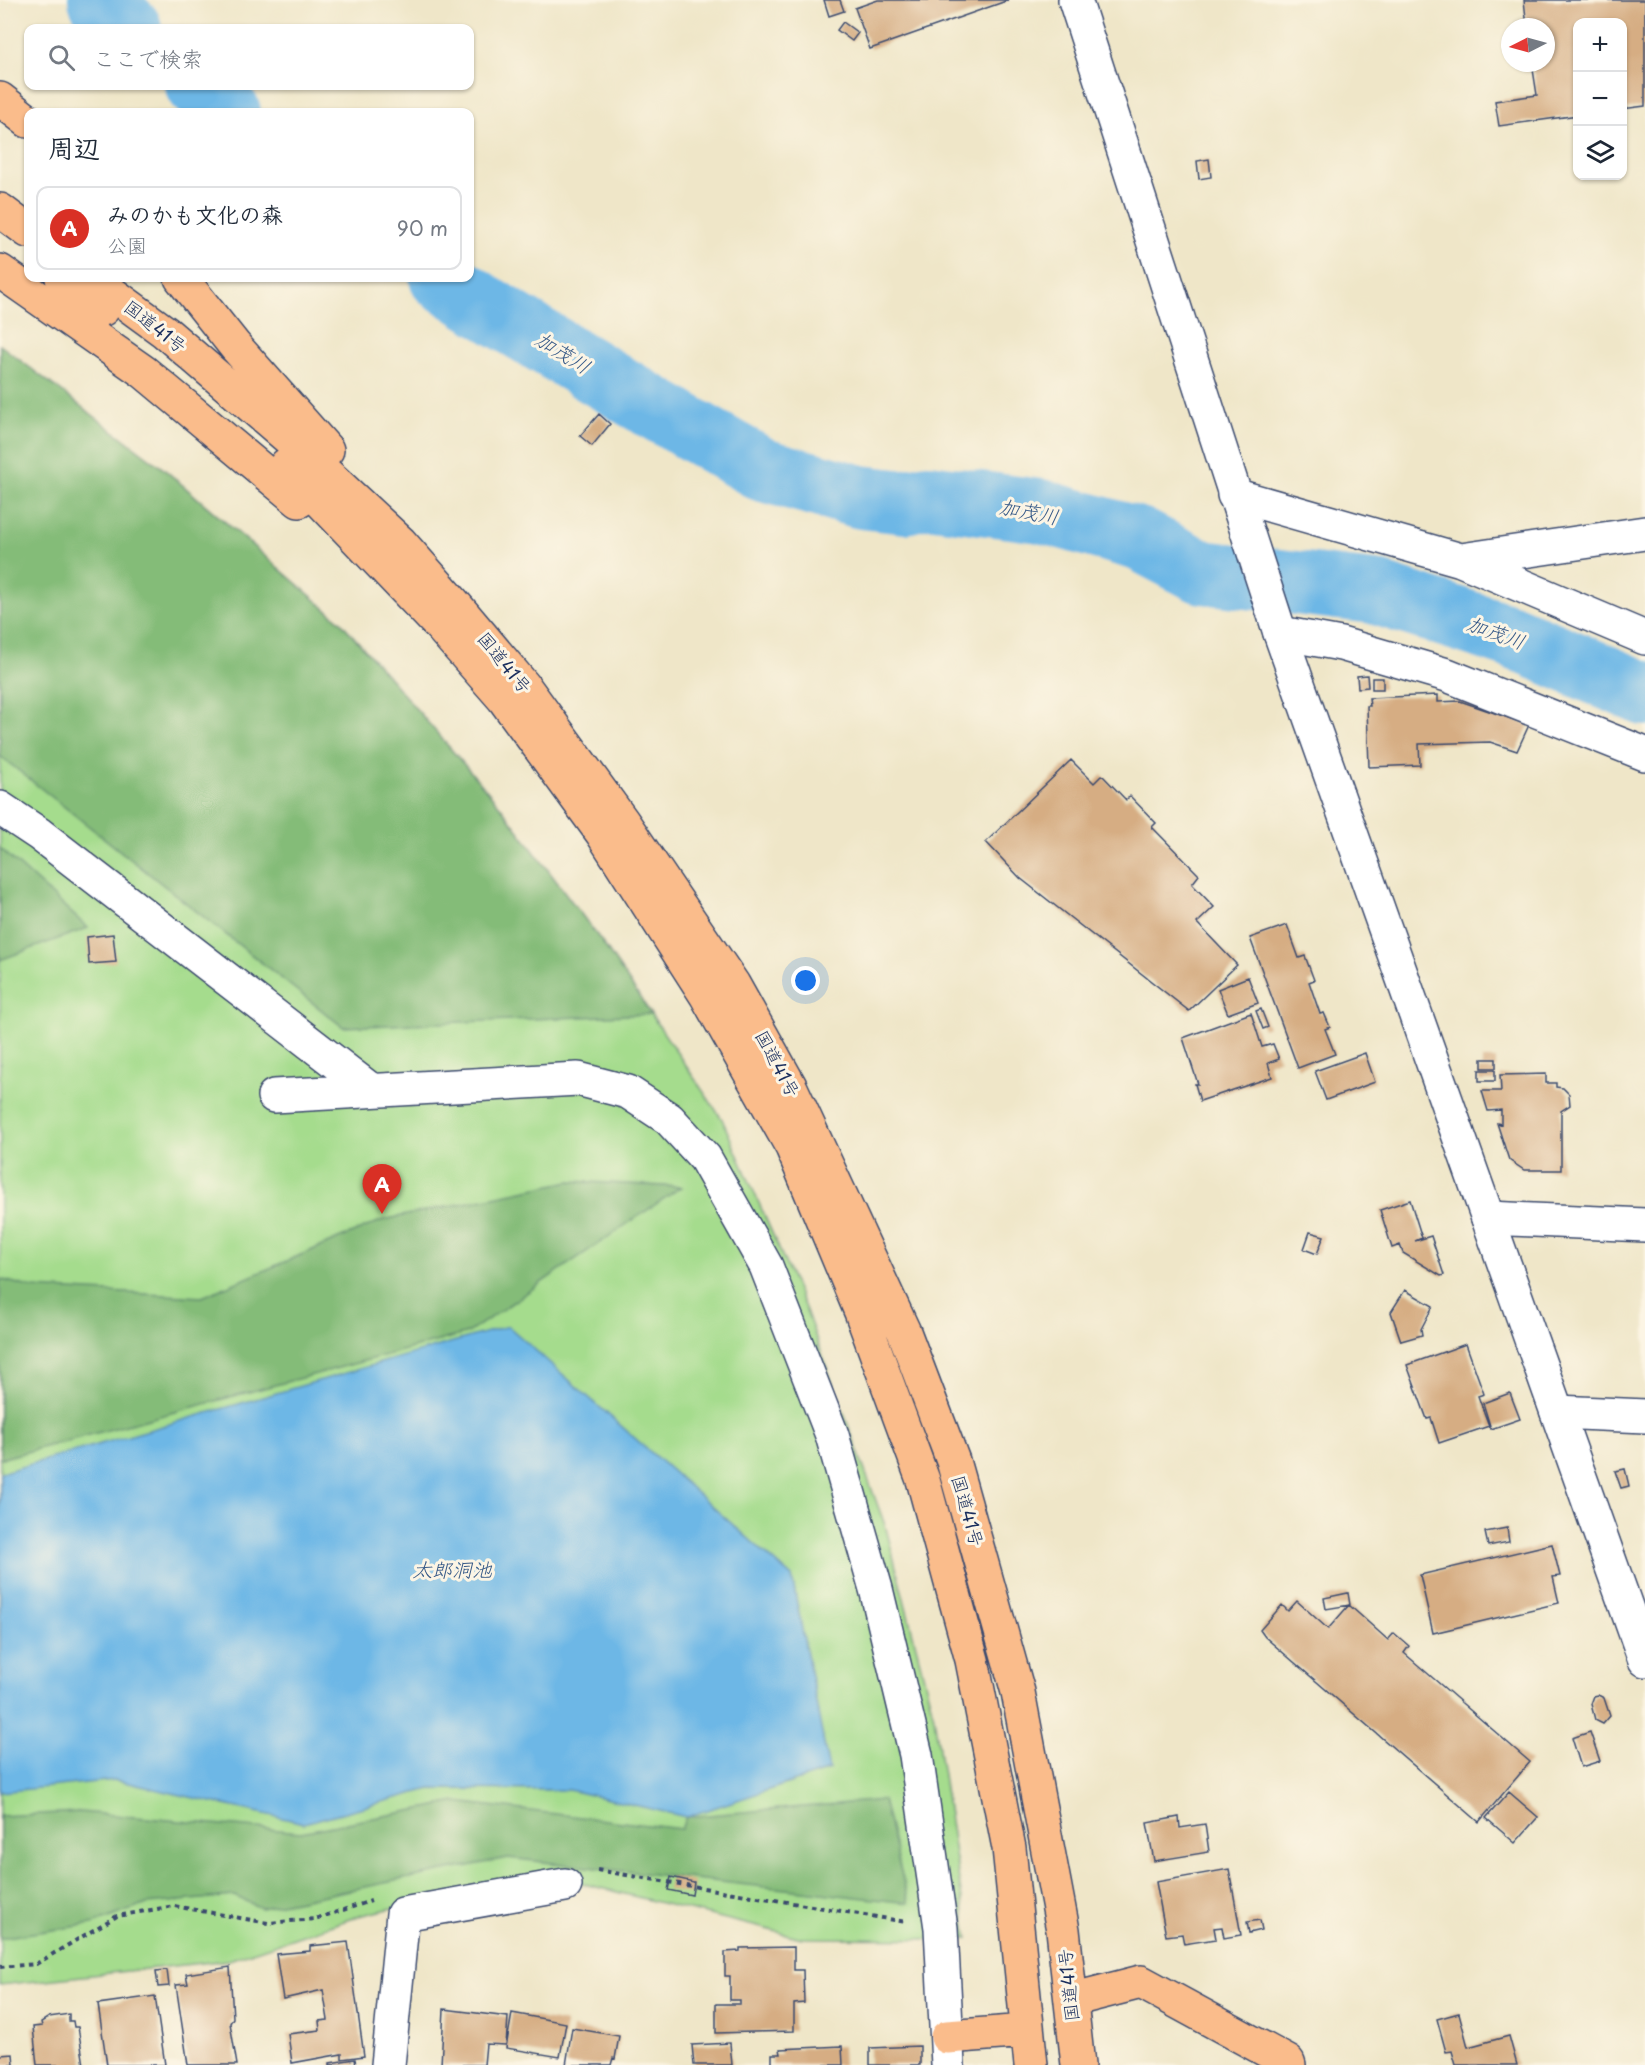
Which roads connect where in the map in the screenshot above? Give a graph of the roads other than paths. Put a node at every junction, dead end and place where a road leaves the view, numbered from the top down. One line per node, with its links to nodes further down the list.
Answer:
1 (1076, 0): 12 (street)
2 (0, 99): 3 (highway)
3 (24, 118)
4 (0, 210): 5 (highway)
5 (24, 228)
6 (0, 234): 7 (highway)
7 (24, 251)
8 (0, 271): 16 (highway)
9 (67, 282): 16 (highway, 国道41号)
10 (96, 282): 14 (highway, 国道41号)
11 (184, 282): 14 (highway)
12 (1234, 495): 15 (street); 17 (street)
13 (1645, 533): 15 (street)
14 (400, 542): 29 (highway, 国道41号)
15 (1461, 560): 18 (street)
16 (440, 626): 30 (highway, 国道41号)
17 (1280, 633): 19 (street); 23 (street)
18 (1645, 638)
19 (1645, 754)
20 (0, 808): 21 (street)
21 (371, 1090): 22 (street); 31 (street)
22 (274, 1096)
23 (1488, 1218): 24 (street); 25 (street)
24 (1645, 1224)
25 (1557, 1412): 26 (street); 27 (street)
26 (1645, 1416)
27 (1645, 1660)
28 (566, 1885): 32 (street)
29 (1071, 2000): 34 (highway, 国道41号); 35 (highway)
30 (1027, 2031): 31 (highway); 33 (highway, 国道41号)
31 (948, 2051)
32 (388, 2065)
33 (1031, 2065)
34 (1078, 2065)
35 (1289, 2065)

